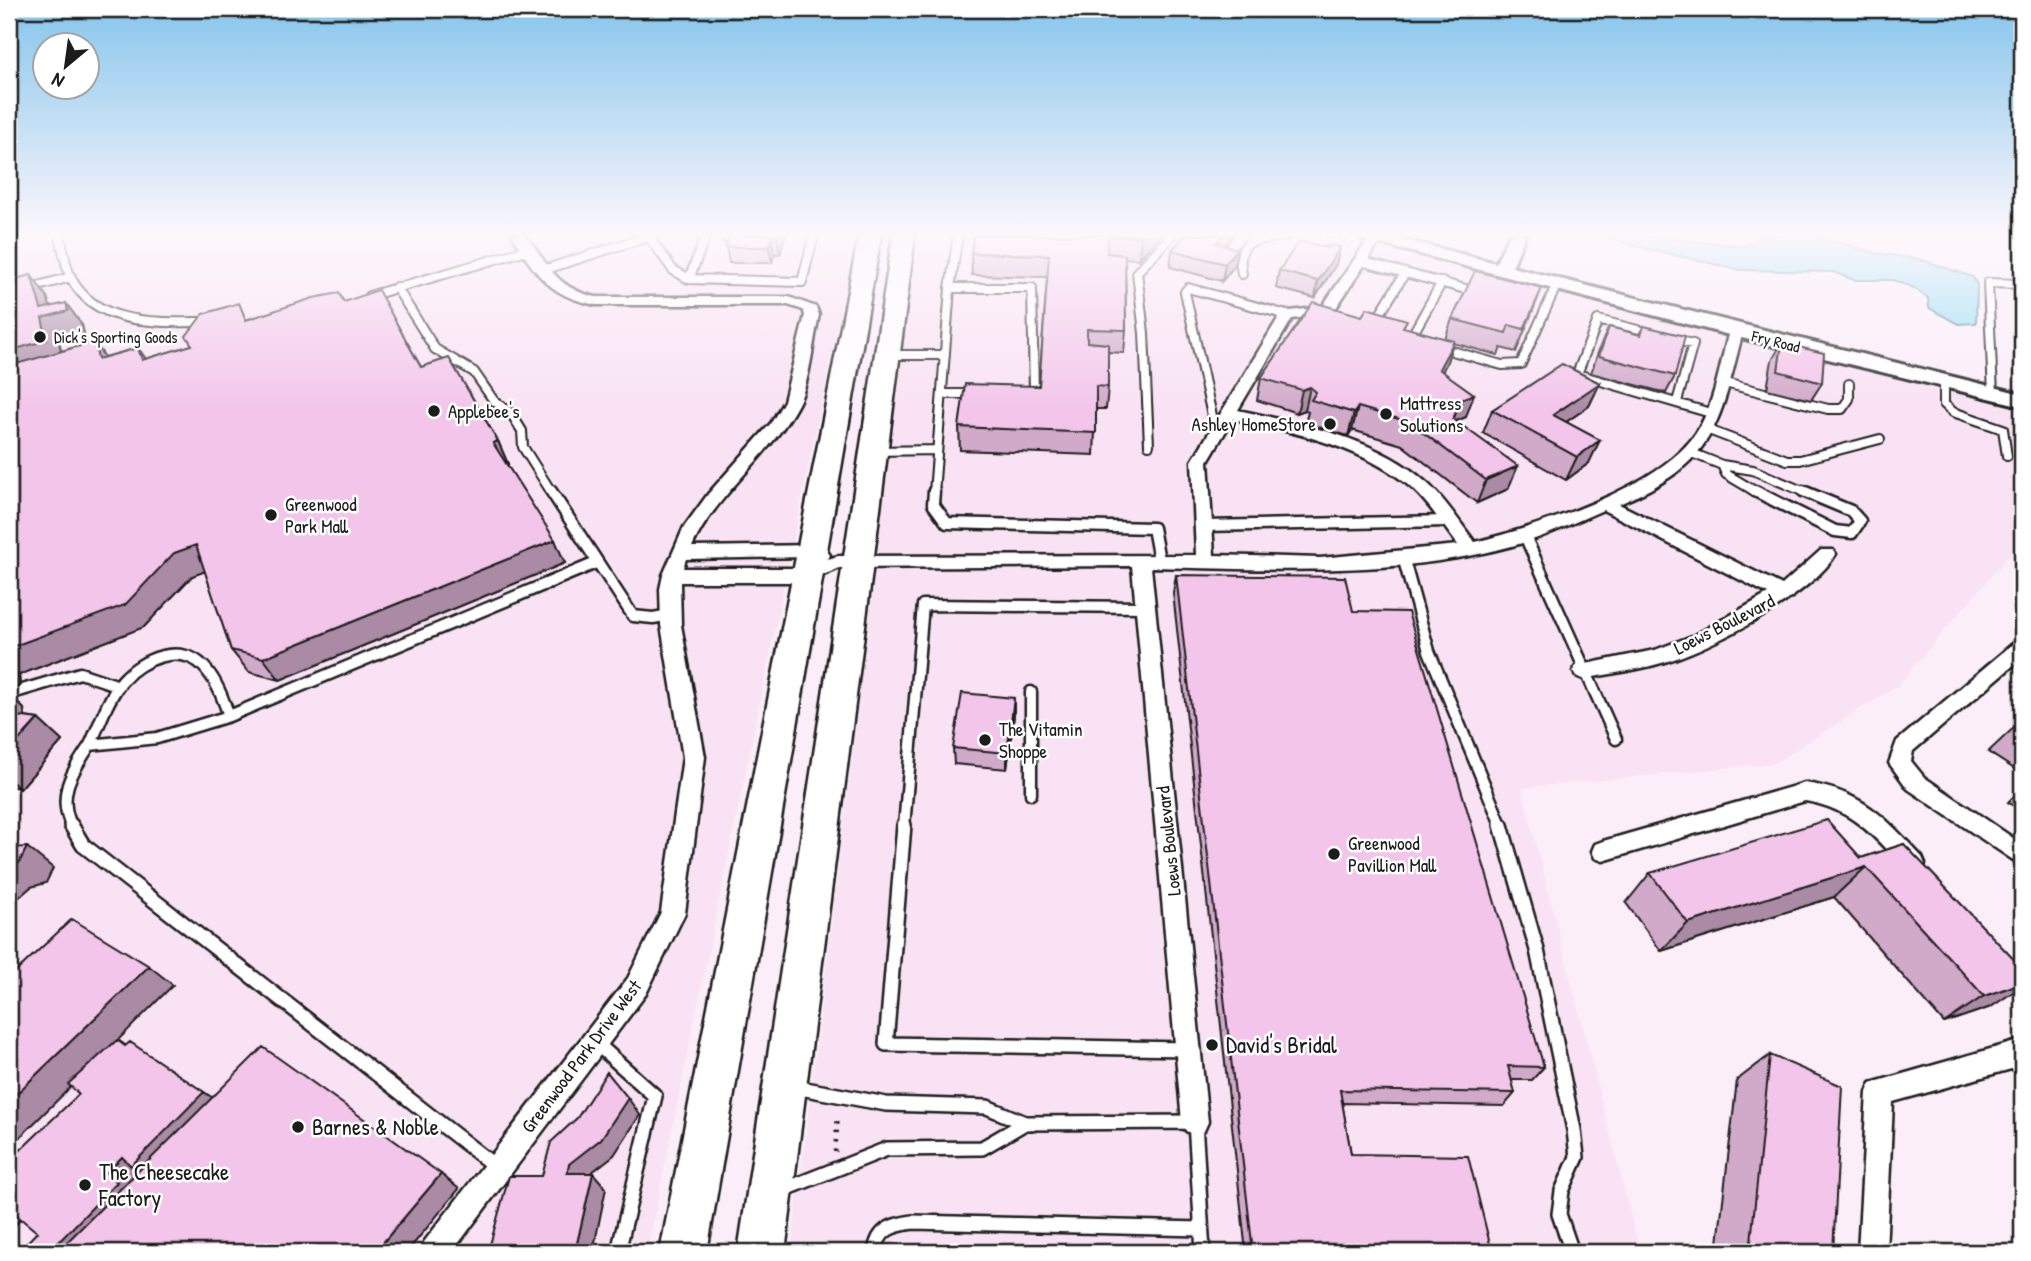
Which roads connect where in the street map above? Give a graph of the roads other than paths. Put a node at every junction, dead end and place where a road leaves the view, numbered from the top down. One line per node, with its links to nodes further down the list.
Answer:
1 (82, 294): 24 (lane)
2 (376, 294): 18 (lane)
3 (400, 294): 59 (lane)
4 (569, 294): 61 (street, Greenwood Park Drive West)
5 (863, 294): 60 (main road)
6 (895, 294): 29 (main road)
7 (950, 294): 30 (lane)
8 (1032, 294): 36 (lane)
9 (1140, 294): 44 (lane)
10 (1185, 294): 42 (lane)
11 (1209, 294): 22 (lane)
12 (1338, 294): 21 (street)
13 (1392, 294): 26 (lane)
14 (1435, 294): 28 (lane)
15 (1552, 294): 20 (lane)
16 (1595, 294): 25 (street, Fry Road)
17 (1988, 294): 37 (lane)
18 (361, 298)
19 (1532, 306): 20 (lane)
20 (1545, 309): 28 (lane)
21 (1315, 312): 22 (street); 23 (lane)
22 (1287, 315): 40 (street)
23 (1338, 318)
24 (218, 321)
25 (1736, 331): 31 (street, Fry Road); 32 (street)
26 (1384, 332)
27 (1397, 335): 28 (lane)
28 (1410, 339)
29 (886, 355): 30 (lane); 46 (main road)
30 (945, 355): 34 (lane)
31 (1944, 382): 37 (street, Fry Road); 48 (lane)
32 (1725, 383): 33 (lane); 41 (street)
33 (1849, 384)
34 (942, 394): 35 (lane); 45 (lane)
35 (981, 394)
36 (1021, 394)
37 (1993, 394): 38 (street, Fry Road)
38 (2022, 400)
39 (1677, 402): 39 (lane); 41 (lane)
40 (1229, 413): 42 (street); 51 (street)
41 (1710, 422): 43 (lane); 47 (street)
42 (1216, 435): 52 (street)
43 (1880, 439)
44 (1149, 445)
45 (937, 450): 46 (lane); 57 (lane)
46 (873, 451): 60 (main road)
47 (1689, 452): 49 (lane); 50 (street)
48 (2007, 456)
49 (1723, 465): 49 (lane)
50 (1605, 504): 53 (street); 62 (street, Loews Boulevard)
51 (1448, 521): 52 (lane); 54 (street)
52 (1203, 526): 58 (street)
53 (1525, 536): 54 (street); 66 (lane)
54 (1469, 547): 56 (street)
55 (1827, 554): 62 (street, Loews Boulevard)
56 (1403, 557): 58 (street); 92 (lane)
57 (1150, 560): 58 (street); 60 (street); 63 (street, Loews Boulevard)
58 (1205, 561)
59 (596, 563): 64 (lane); 70 (lane)
60 (829, 563): 61 (street); 80 (main road); 88 (main road)
61 (676, 564): 64 (street, Greenwood Park Drive West)
62 (1784, 594): 66 (street, Loews Boulevard)
63 (1146, 607): 78 (street, Loews Boulevard); 78 (lane)
64 (670, 615): 77 (street, Greenwood Park Drive West)
65 (2022, 647): 75 (street)
66 (1583, 671): 71 (lane)
67 (119, 686): 69 (lane); 70 (lane); 72 (lane)
68 (1031, 692): 73 (lane)
69 (9, 694)
70 (229, 716): 72 (lane)
71 (1616, 739)
72 (90, 745): 83 (lane)
73 (1031, 794)
74 (1603, 851): 76 (street)
75 (2022, 856)
76 (1928, 877)
77 (594, 1042): 83 (street, Greenwood Park Drive West); 87 (lane)
78 (1189, 1049): 81 (street, Loews Boulevard)
79 (2022, 1054): 93 (street)
80 (785, 1086): 82 (lane); 84 (main road)
81 (1195, 1122): 82 (lane); 85 (lane)
82 (1025, 1123): 84 (lane)
83 (496, 1168): 86 (street, Greenwood Park Drive West)
84 (769, 1195): 89 (main road)
85 (1201, 1228): 90 (lane); 91 (lane)
86 (434, 1252)
87 (618, 1252)
88 (682, 1252)
89 (761, 1252)
90 (875, 1252)
91 (1203, 1252)
92 (1572, 1252)
93 (1872, 1252)

